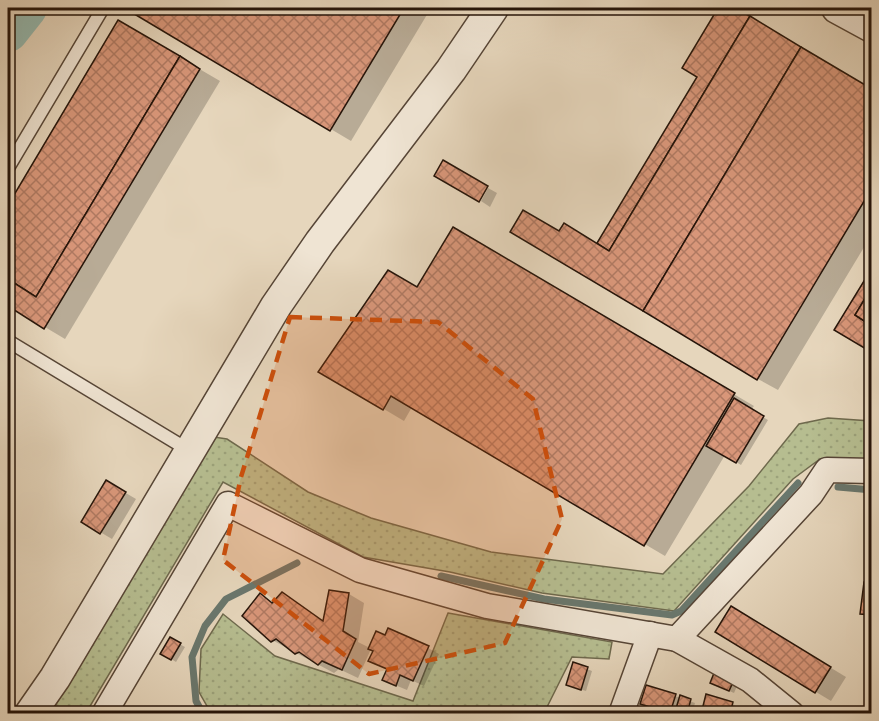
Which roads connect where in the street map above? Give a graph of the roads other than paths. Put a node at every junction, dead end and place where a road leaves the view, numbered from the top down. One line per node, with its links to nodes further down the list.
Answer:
1 (104, 8): 5 (lane)
2 (493, 8): 7 (street)
3 (837, 8): 4 (street)
4 (872, 27)
5 (8, 168)
6 (8, 341): 7 (lane)
7 (190, 451): 11 (street)
8 (872, 471): 10 (street)
9 (650, 634): 10 (street); 12 (street); 13 (street)
10 (677, 639): 14 (street)
11 (30, 714)
12 (104, 714)
13 (621, 714)
14 (792, 714)

